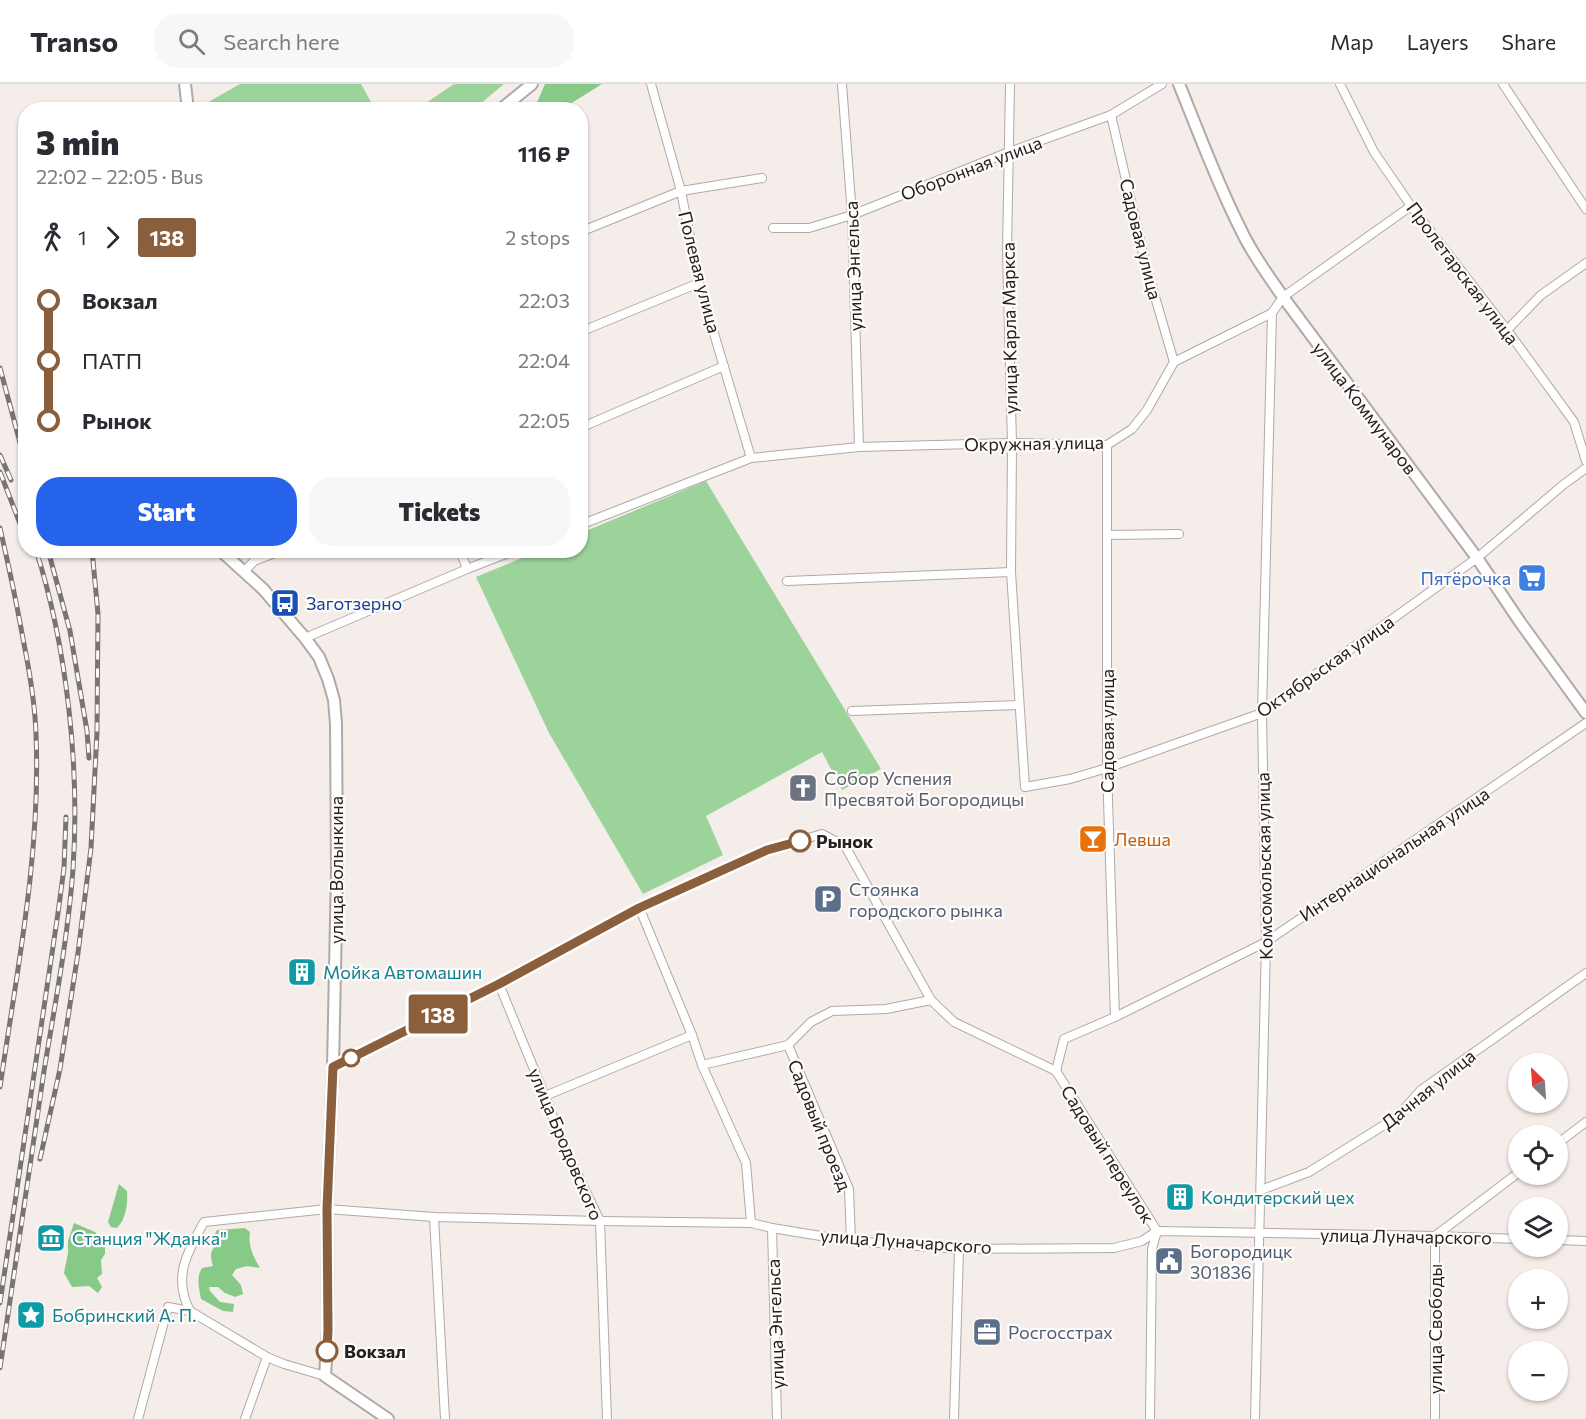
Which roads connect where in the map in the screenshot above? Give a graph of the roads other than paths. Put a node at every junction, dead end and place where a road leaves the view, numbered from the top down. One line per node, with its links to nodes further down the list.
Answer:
1 (185, 84): 10 (street)
2 (532, 84): 11 (street)
3 (651, 84): 15 (street, Полевая улица)
4 (842, 84): 18 (street, улица Энгельса)
5 (1010, 84): 13 (street, улица Карла Маркса)
6 (1162, 84): 12 (street, Оборонная улица)
7 (1179, 84): 23 (street, улица Коммунаров)
8 (1340, 84): 16 (street, Пролетарская улица)
9 (1503, 84): 17 (street)
10 (187, 102)
11 (510, 102)
12 (1111, 115): 13 (street, Оборонная улица); 27 (street, Садовая улица)
13 (1009, 152): 18 (street, Оборонная улица); 30 (street, улица Карла Маркса)
14 (762, 178): 15 (street)
15 (681, 191): 20 (street); 22 (street, Полевая улица)
16 (1411, 206): 23 (street); 26 (street, Пролетарская улица)
17 (1586, 209)
18 (852, 215): 19 (street, Оборонная улица); 32 (street, улица Энгельса)
19 (773, 228)
20 (588, 229)
21 (1586, 263): 26 (street)
22 (699, 283): 25 (street); 28 (street, Полевая улица)
23 (1283, 297): 24 (street); 43 (street, улица Коммунаров)
24 (1272, 313): 27 (street); 51 (street, Комсомольская улица)
25 (588, 329)
26 (1507, 330): 34 (street, Пролетарская улица)
27 (1174, 362): 31 (street, Окружная улица)
28 (724, 366): 29 (street); 33 (street, Полевая улица)
29 (588, 425)
30 (1012, 443): 31 (street, Окружная улица); 32 (street, Окружная улица); 46 (street, улица Карла Маркса)
31 (1107, 445): 38 (street, Садовая улица)
32 (859, 447): 33 (street, Окружная улица)
33 (752, 458): 36 (street, Окружная улица)
34 (1586, 461)
35 (1586, 468): 43 (street, Октябрьская улица)
36 (588, 522)
37 (1179, 534): 38 (street)
38 (1107, 535): 54 (street, Садовая улица)
39 (229, 558): 45 (street, улица Волынкина)
40 (262, 558): 45 (street)
41 (463, 558): 44 (street)
42 (495, 558): 44 (street)
43 (1477, 558): 51 (street, Октябрьская улица); 52 (street, улица Коммунаров)
44 (467, 569): 48 (street)
45 (244, 572): 48 (street, улица Волынкина)
46 (1011, 572): 47 (street); 49 (street, улица Карла Маркса)
47 (787, 581)
48 (305, 638): 65 (street, улица Волынкина)
49 (1019, 705): 50 (street); 55 (street, улица Карла Маркса)
50 (852, 711)
51 (1262, 713): 54 (street, Октябрьская улица); 57 (street, Комсомольская улица)
52 (1586, 713)
53 (1586, 723): 57 (street, Интернациональная улица)
54 (1107, 768): 55 (street, Октябрьская улица); 61 (street, Садовая улица)
55 (1025, 787)
56 (639, 908): 59 (street); 60 (street, Садовый переулок); 62 (street)
57 (1266, 942): 61 (street, Интернациональная улица); 71 (street, Комсомольская улица)
58 (1586, 973): 71 (street, Дачная улица)
59 (499, 984): 65 (street); 67 (street, улица Бродовского)
60 (931, 1000): 63 (street); 66 (street, Садовый переулок)
61 (1115, 1017): 66 (street, Интернациональная улица)
62 (692, 1035): 64 (street); 67 (street)
63 (788, 1045): 64 (street); 83 (street, Садовый проезд)
64 (702, 1065): 75 (street)
65 (333, 1067): 72 (street, улица Волынкина)
66 (1056, 1071): 77 (street, Садовый переулок)
67 (545, 1096): 74 (street, улица Бродовского)
68 (1586, 1122): 69 (street)
69 (1568, 1135)
70 (1508, 1181): 79 (street)
71 (1261, 1190): 78 (street, Комсомольская улица)
72 (327, 1209): 73 (street, улица Луначарского); 85 (street, улица Луначарского); 87 (street, улица Волынкина)
73 (434, 1217): 74 (street, улица Луначарского); 91 (street)
74 (600, 1221): 75 (street, улица Луначарского); 92 (street, улица Бродовского)
75 (751, 1223): 76 (street, улица Луначарского)
76 (772, 1228): 83 (street, улица Луначарского); 93 (street, улица Энгельса)
77 (1157, 1231): 78 (street, улица Луначарского); 84 (street, улица Луначарского); 95 (street)
78 (1259, 1233): 79 (street, улица Луначарского); 96 (street, Комсомольская улица)
79 (1435, 1236): 80 (street, улица Луначарского); 97 (street, улица Свободы)
80 (1508, 1239)
81 (1568, 1240): 82 (street)
82 (1586, 1240)
83 (851, 1241): 84 (street, улица Луначарского)
84 (959, 1249): 94 (street)
85 (190, 1311): 86 (street); 88 (street)
86 (267, 1357): 87 (street); 89 (street)
87 (325, 1376): 90 (street)
88 (138, 1419)
89 (244, 1419)
90 (388, 1419)
91 (445, 1419)
92 (607, 1419)
93 (777, 1419)
94 (954, 1419)
95 (1150, 1419)
96 (1255, 1419)
97 (1435, 1419)

